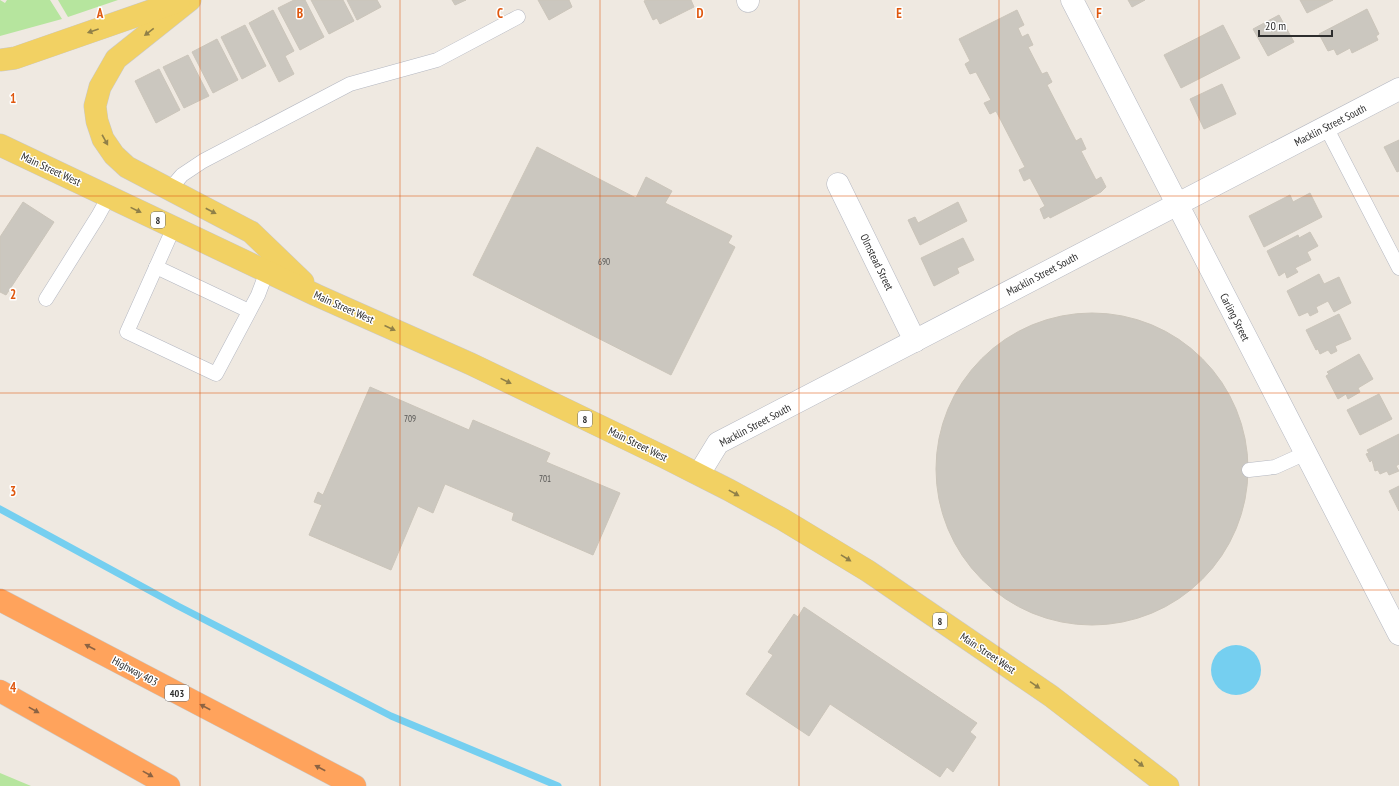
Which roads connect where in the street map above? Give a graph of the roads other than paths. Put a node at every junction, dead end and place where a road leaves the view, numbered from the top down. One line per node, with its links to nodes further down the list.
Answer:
1 (182, 0): 5 (main road, one-way to 5)
2 (190, 0): 10 (main road, one-way to 10)
3 (1072, 0): 12 (street, Carling Street)
4 (518, 18): 10 (lane)
5 (0, 60)
6 (1399, 89): 7 (street, Macklin Street South)
7 (1326, 127): 12 (street, Macklin Street South); 15 (lane)
8 (0, 145): 11 (main road, Main Street West / 8)
9 (838, 184): 20 (street, Olmstead Street)
10 (170, 189): 17 (main road, one-way to 17)
11 (109, 196): 13 (main road, Main Street West / 8, one-way to 13); 18 (lane)
12 (1177, 204): 20 (street, Macklin Street South); 21 (street, Carling Street)
13 (174, 227): 14 (lane); 16 (main road, Main Street West / 8)
14 (156, 267): 19 (lane); 19 (lane)
15 (1399, 268)
16 (267, 272): 17 (main road, Main Street West / 8); 19 (lane)
17 (316, 295): 23 (main road, Main Street West / 8, one-way to 23)
18 (46, 299)
19 (249, 311)
20 (915, 341): 23 (street, Macklin Street South)
21 (1306, 453): 22 (lane); 25 (street, Carling Street)
22 (1249, 470)
23 (699, 474): 29 (main road, Main Street West / 8, one-way to 29)
24 (0, 600): 28 (highway, Highway 403 / 403, one-way to 24)
25 (1399, 634)
26 (0, 691): 27 (highway, one-way to 27)
27 (169, 786)
28 (355, 786)
29 (1168, 786)

